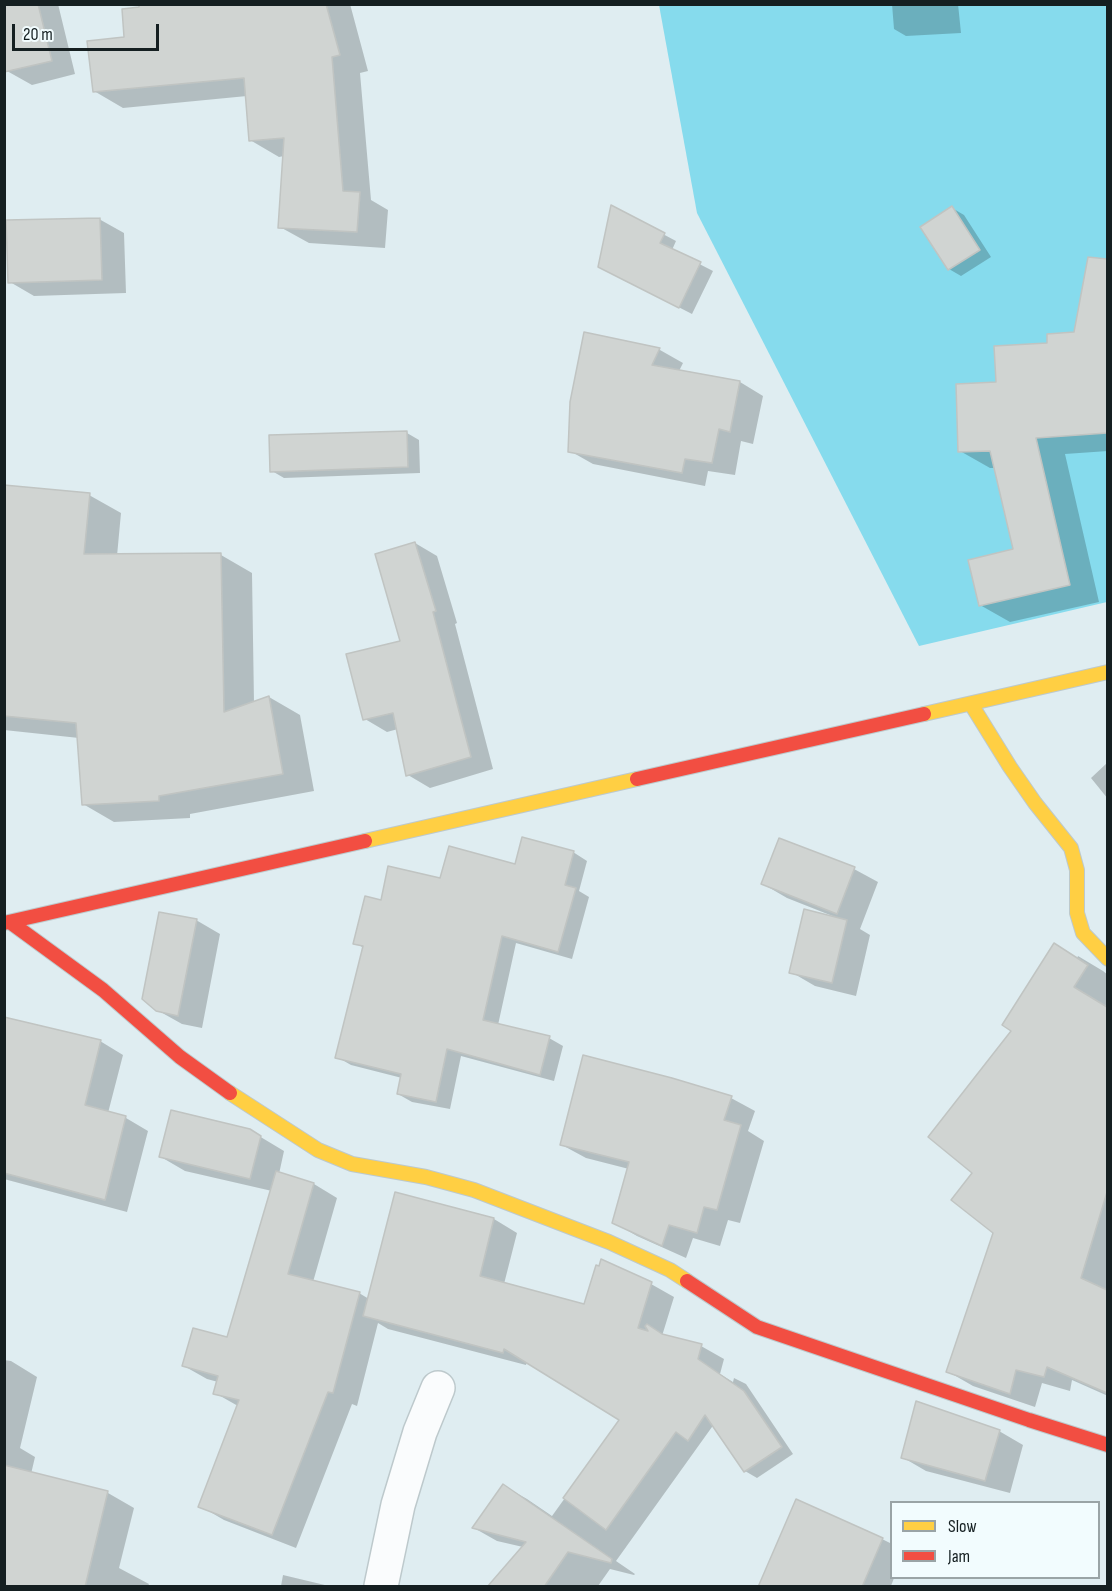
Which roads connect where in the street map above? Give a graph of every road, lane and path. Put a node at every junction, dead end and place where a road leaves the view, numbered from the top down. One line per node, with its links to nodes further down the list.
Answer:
1 (1107, 672): 2 (street)
2 (971, 704): 3 (street); 4 (street)
3 (7, 923): 6 (street)
4 (1107, 959)
5 (438, 1388): 7 (street)
6 (1107, 1445)
7 (381, 1587)

